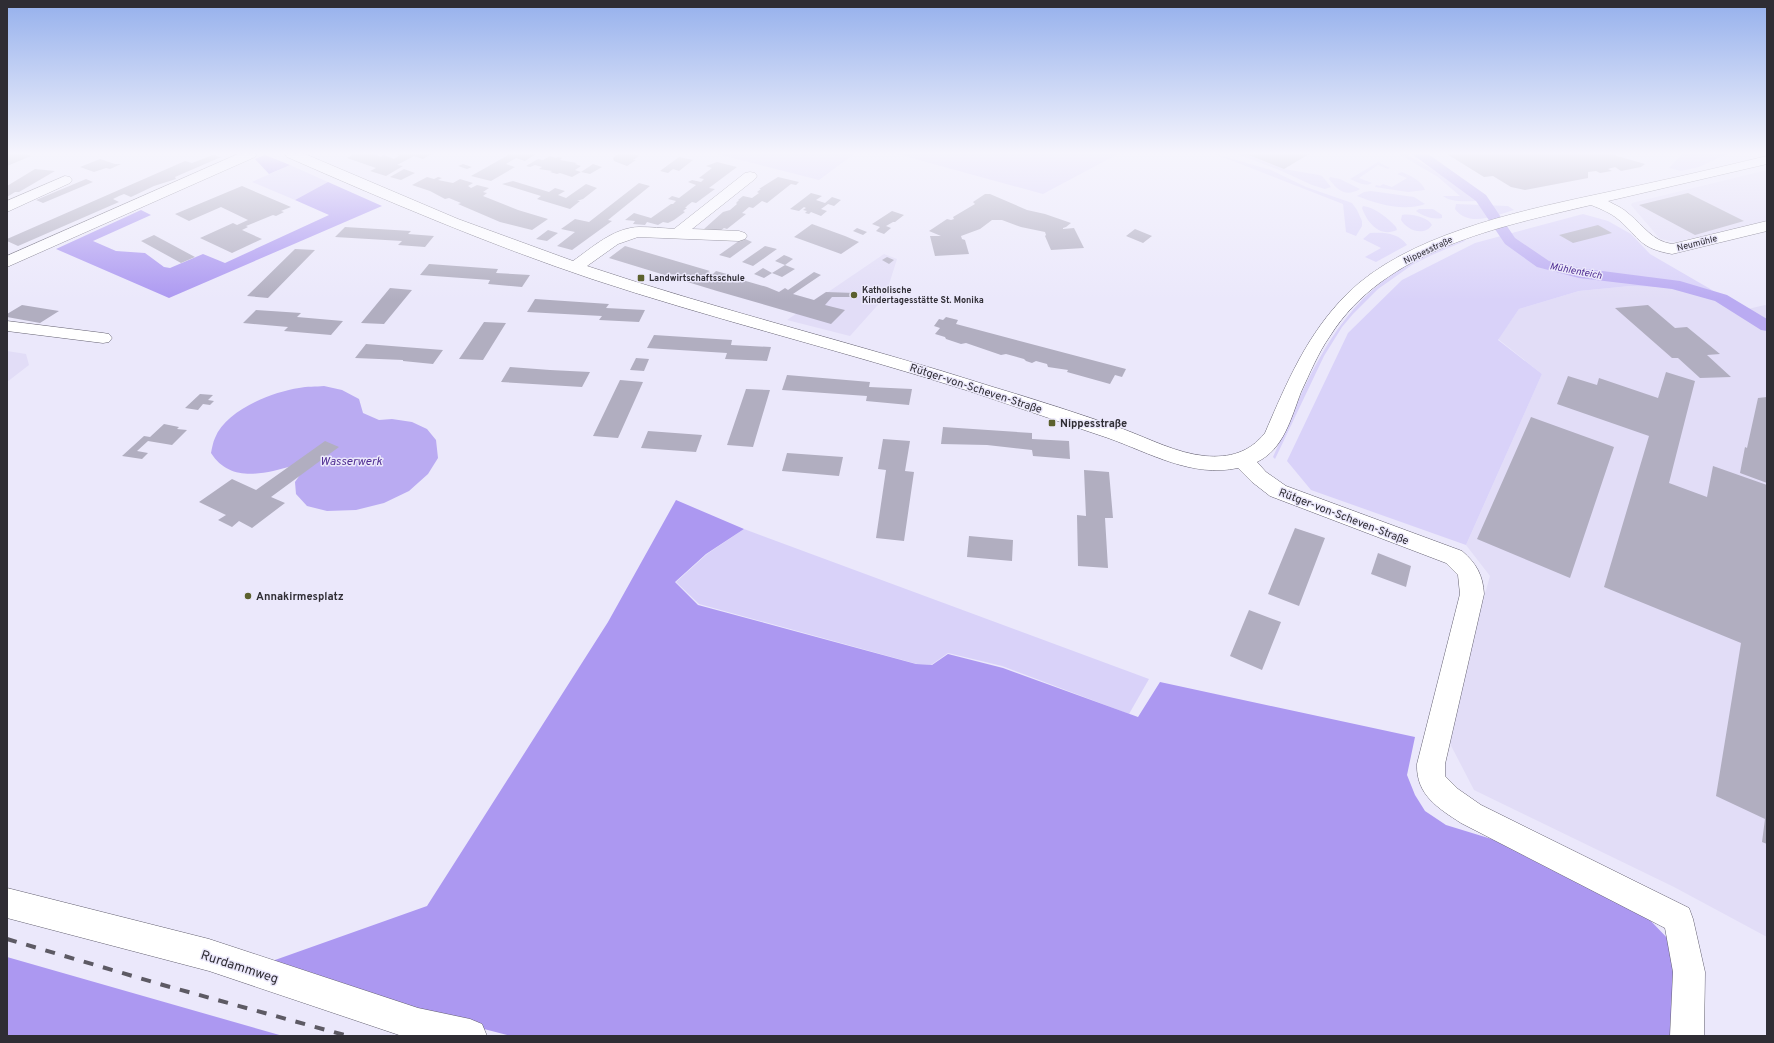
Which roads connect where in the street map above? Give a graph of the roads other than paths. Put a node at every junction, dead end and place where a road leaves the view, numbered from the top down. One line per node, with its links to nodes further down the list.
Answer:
1 (16, 203): 7 (street)
2 (137, 203): 11 (street)
3 (406, 203): 12 (street, Rütger-von-Scheven-Straße)
4 (716, 203): 9 (street)
5 (1582, 203): 15 (street, Nippesstraße)
6 (1598, 203): 8 (street, Neumühle)
7 (7, 207)
8 (1767, 226)
9 (677, 234): 10 (street); 12 (street)
10 (739, 236)
11 (10, 257)
12 (576, 267): 15 (street, Rütger-von-Scheven-Straße)
13 (7, 326): 14 (street)
14 (103, 338)
15 (1243, 460): 18 (street, Rütger-von-Scheven-Straße)
16 (7, 903): 17 (street, Rurdammweg)
17 (470, 1036)
18 (1687, 1036)

